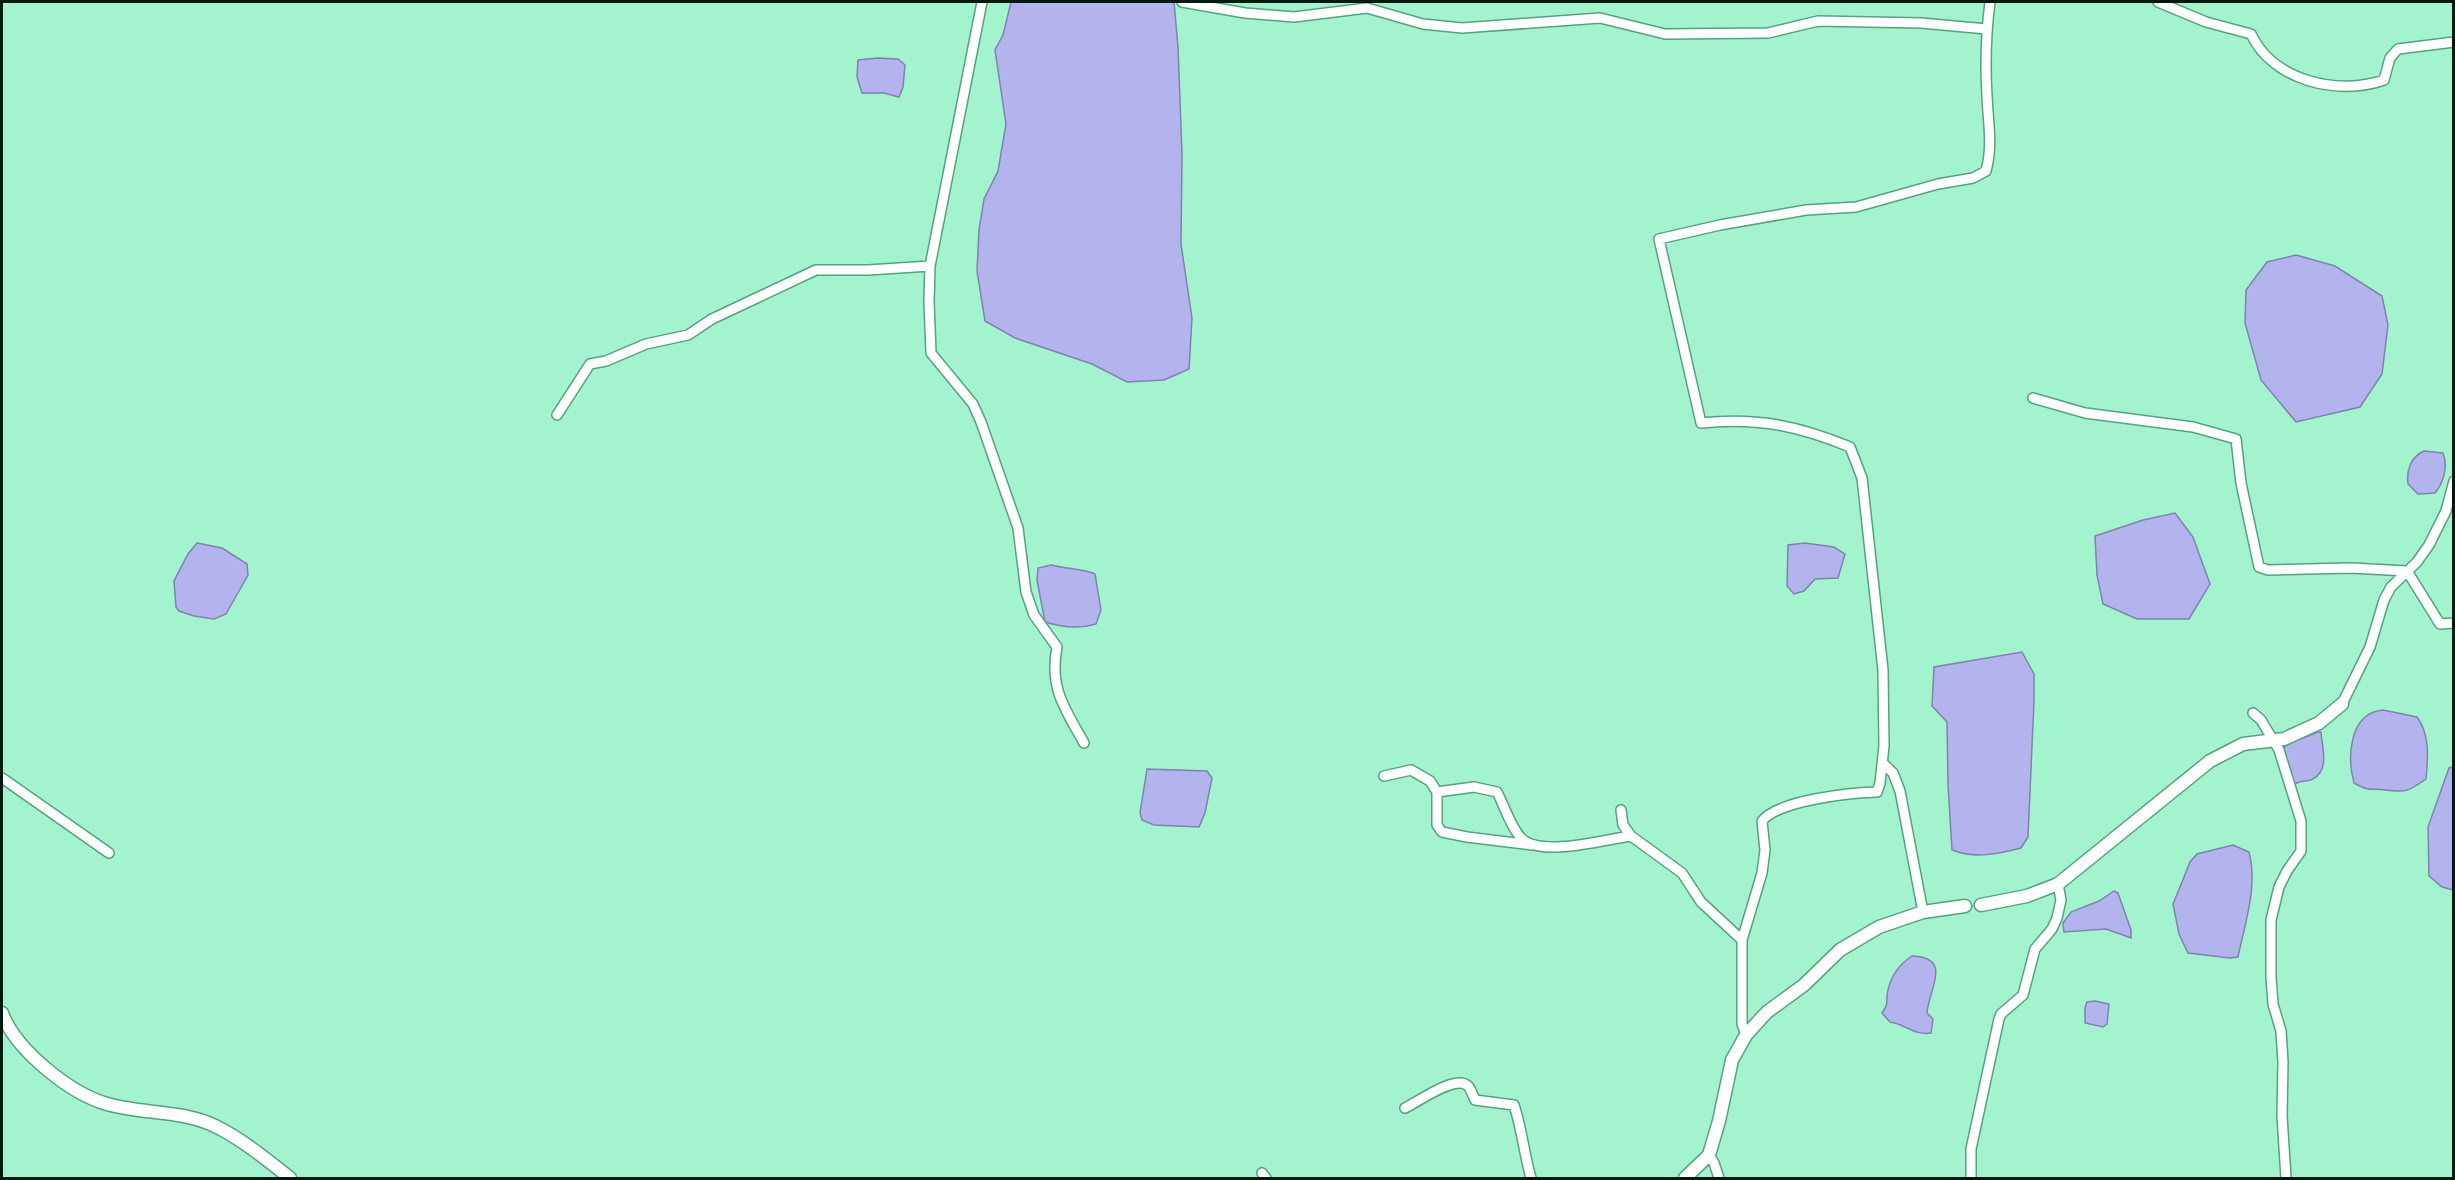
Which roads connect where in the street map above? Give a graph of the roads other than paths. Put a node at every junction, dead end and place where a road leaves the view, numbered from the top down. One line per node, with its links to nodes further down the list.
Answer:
1 (982, 2): 7 (street)
2 (1182, 2): 5 (street)
3 (1990, 2): 5 (street)
4 (2158, 2): 6 (street)
5 (1987, 29): 17 (street)
6 (2454, 42)
7 (930, 266): 9 (street); 16 (street)
8 (2033, 398): 11 (street)
9 (557, 415)
10 (2454, 481): 11 (street)
11 (2407, 571): 12 (street); 13 (street)
12 (2454, 623)
13 (2342, 704): 15 (street)
14 (2253, 712): 15 (street)
15 (2273, 740): 25 (street); 39 (street)
16 (1084, 743)
17 (1883, 763): 28 (street); 29 (street)
18 (1384, 776): 20 (street)
19 (2, 778): 24 (street)
20 (1437, 792): 23 (street); 23 (street)
21 (1620, 810): 22 (street)
22 (1631, 836): 23 (street); 29 (street)
23 (1540, 846)
24 (109, 853)
25 (2058, 884): 26 (street); 38 (street)
26 (1981, 905)
27 (1965, 906): 28 (street)
28 (1923, 912): 31 (street)
29 (1742, 940): 31 (street)
30 (2, 1013): 34 (street)
31 (1746, 1035): 33 (street)
32 (1405, 1107): 35 (street)
33 (1708, 1155): 36 (street); 37 (street)
34 (290, 1179)
35 (1531, 1179)
36 (1685, 1179)
37 (1719, 1179)
38 (1971, 1179)
39 (2286, 1179)

